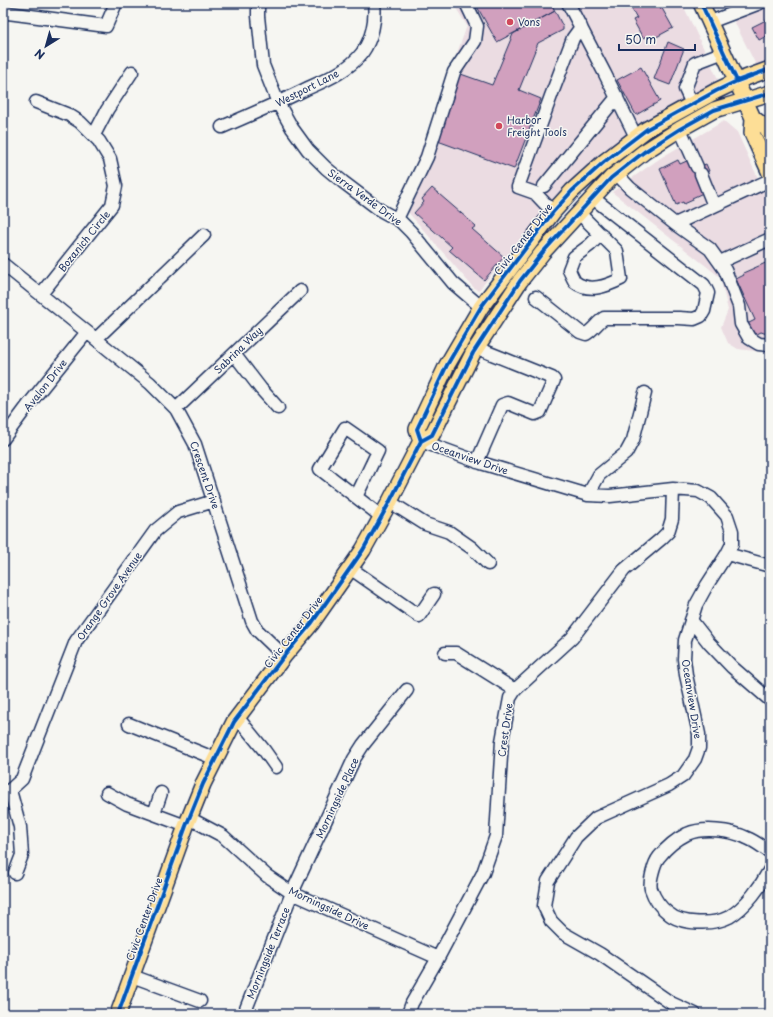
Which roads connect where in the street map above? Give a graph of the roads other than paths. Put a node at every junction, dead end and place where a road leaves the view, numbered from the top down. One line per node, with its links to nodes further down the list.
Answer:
1 (116, 3): 8 (street)
2 (258, 3): 19 (street, Sierra Verde Drive)
3 (374, 3): 19 (street, Westport Lane)
4 (466, 3): 35 (street)
5 (568, 3): 10 (street)
6 (701, 3): 9 (main road)
7 (760, 3): 9 (street)
8 (3, 10)
9 (710, 22): 11 (main road)
10 (581, 27): 16 (street); 33 (street)
11 (724, 52): 14 (main road); 20 (street)
12 (770, 69): 14 (main road, Civic Center Drive)
13 (132, 72): 24 (street)
14 (737, 81): 17 (main road); 20 (main road, Civic Center Drive)
15 (770, 93): 17 (main road, Civic Center Drive)
16 (617, 97): 26 (street); 30 (street)
17 (745, 101): 21 (main road); 23 (main road, Civic Center Drive)
18 (36, 102): 24 (street, Bozanich Circle)
19 (278, 103): 22 (street, Westport Lane); 35 (street, Sierra Verde Drive)
20 (692, 104): 26 (main road, Civic Center Drive)
21 (753, 118): 25 (main road); 27 (main road)
22 (222, 127)
23 (680, 129): 28 (main road, Civic Center Drive); 32 (street)
24 (94, 135): 43 (street, Bozanich Circle)
25 (770, 135)
26 (636, 137): 33 (main road, Civic Center Drive)
27 (770, 173)
28 (616, 174): 31 (main road, Civic Center Drive); 36 (street)
29 (770, 180): 32 (street)
30 (544, 186)
31 (593, 198): 34 (main road, Civic Center Drive); 44 (street)
32 (714, 206): 36 (street)
33 (553, 212): 45 (main road, Civic Center Drive)
34 (579, 213): 38 (street); 48 (main road, Civic Center Drive)
35 (397, 219): 45 (street, Sierra Verde Drive)
36 (675, 224): 40 (street)
37 (204, 234): 46 (street, Avalon Drive)
38 (601, 234): 38 (street)
39 (770, 239): 40 (street)
40 (720, 262): 47 (street)
41 (3, 264): 43 (street, Crescent Drive)
42 (300, 291): 49 (street, Sabrina Way)
43 (41, 294): 46 (street, Crescent Drive)
44 (536, 297)
45 (481, 307): 48 (main road); 54 (main road, Civic Center Drive)
46 (92, 335): 52 (street, Crescent Drive); 53 (street, Avalon Drive)
47 (770, 345)
48 (475, 350): 54 (main road, Civic Center Drive); 55 (street)
49 (234, 354): 51 (street); 52 (street, Sabrina Way)
50 (645, 393): 57 (street)
51 (278, 408)
52 (176, 409): 59 (street, Crescent Drive)
53 (3, 439)
54 (420, 441): 55 (street, Oceanview Drive); 60 (main road, Civic Center Drive)
55 (477, 462): 57 (street, Oceanview Drive)
56 (673, 489): 57 (street, Oceanview Drive); 62 (street, Oceanview Drive); 71 (street, Crest Drive)
57 (588, 495)
58 (356, 497): 58 (street); 61 (street)
59 (214, 501): 69 (street, Crescent Drive); 77 (street, Orange Grove Avenue)
60 (390, 502): 61 (main road, Civic Center Drive); 63 (street)
61 (382, 517): 65 (main road, Civic Center Drive)
62 (727, 554): 64 (street); 67 (street, Oceanview Drive)
63 (488, 564)
64 (770, 566)
65 (350, 568): 66 (street); 69 (main road, Civic Center Drive)
66 (434, 594)
67 (691, 620): 72 (street); 92 (street, Oceanview Drive)
68 (445, 653): 71 (street)
69 (284, 656): 73 (main road, Civic Center Drive)
70 (407, 690): 85 (street, Morningside Place)
71 (515, 690): 86 (street, Crest Drive)
72 (770, 700)
73 (238, 718): 75 (main road, Civic Center Drive); 76 (street)
74 (129, 724): 75 (street)
75 (216, 759): 81 (main road, Civic Center Drive)
76 (276, 767)
77 (6, 791): 84 (street)
78 (107, 793): 80 (street, Morningside Drive)
79 (161, 793): 80 (street)
80 (154, 814): 81 (street, Morningside Drive)
81 (187, 822): 85 (street, Morningside Drive); 87 (main road, Civic Center Drive)
82 (770, 852): 83 (street)
83 (770, 869)
84 (15, 873)
85 (292, 893): 86 (street, Morningside Drive); 90 (street, Morningside Terrace)
86 (438, 958): 91 (street, Crest Drive)
87 (132, 976): 88 (street); 89 (main road, Civic Center Drive)
88 (200, 1001)
89 (118, 1014)
90 (244, 1014)
91 (408, 1014)
92 (694, 1014)

